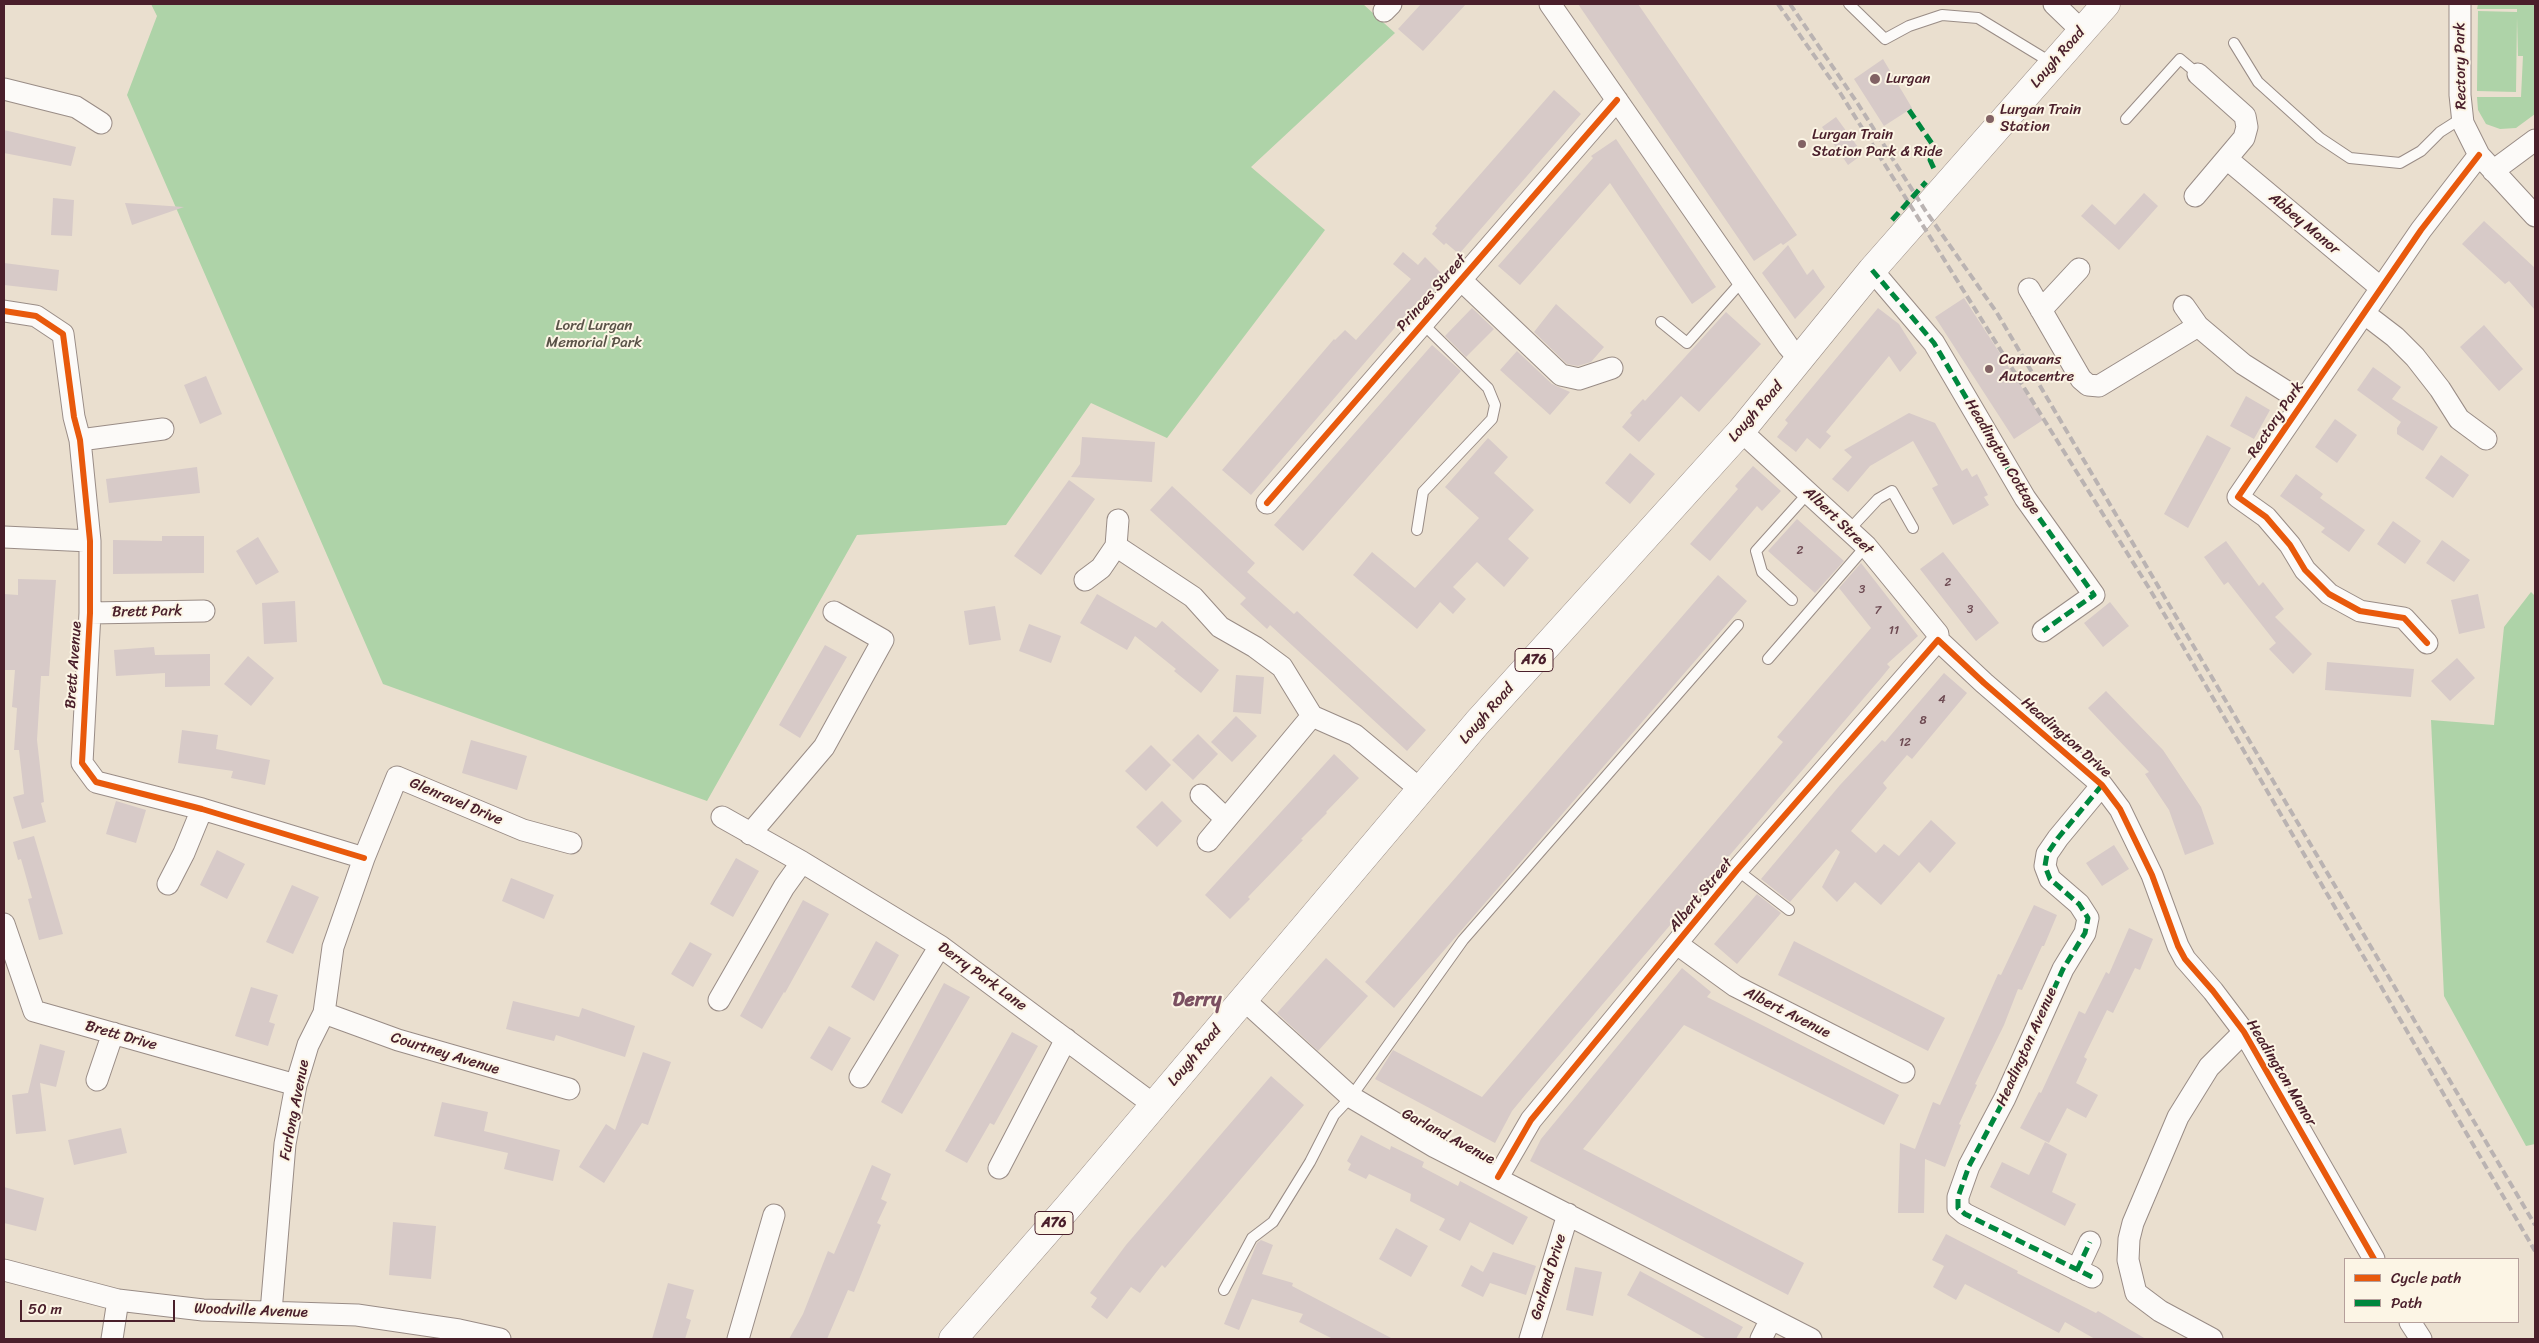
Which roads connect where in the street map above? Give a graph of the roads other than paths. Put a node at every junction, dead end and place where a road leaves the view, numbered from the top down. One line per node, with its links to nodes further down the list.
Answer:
1 (1550, 4): 11 (street)
2 (1849, 4): 8 (lane)
3 (2054, 4): 6 (street)
4 (2106, 4): 6 (main road, Lough Road / A76)
5 (2460, 4): 12 (street, Rectory Park)
6 (2082, 31): 8 (main road, Lough Road / A76)
7 (2234, 43): 12 (lane)
8 (2053, 63): 22 (main road, Lough Road / A76)
9 (2198, 74): 13 (lane); 17 (street)
10 (4, 89): 14 (street)
11 (1617, 100): 23 (street, Princes Street); 24 (street)
12 (2462, 118): 16 (street, Rectory Park)
13 (2126, 119)
14 (100, 122)
15 (2535, 140): 18 (street)
16 (2479, 154): 18 (street, Rectory Park); 26 (street, Rectory Park)
17 (2227, 159): 19 (street); 26 (street, Abbey Manor)
18 (2493, 171): 20 (street, Rectory Park)
19 (2195, 196)
20 (2535, 216)
21 (2079, 269): 28 (street)
22 (1872, 270): 34 (main road, Lough Road / A76); 57 (street, Headington Cottage)
23 (1460, 279): 32 (street, Princes Street); 35 (street)
24 (1743, 280): 31 (lane); 34 (street)
25 (2029, 288): 28 (street)
26 (2381, 288): 30 (street, Rectory Park)
27 (2184, 306): 33 (street, Rectory Park)
28 (2041, 310): 33 (street)
29 (4, 311): 40 (street, Brett Avenue)
30 (2365, 314): 36 (street, Rectory Park); 39 (street)
31 (1661, 322)
32 (1422, 323): 42 (street, Princes Street); 45 (lane)
33 (2198, 326): 36 (street, Rectory Park)
34 (1800, 360): 38 (main road, Lough Road / A76)
35 (1612, 368)
36 (2303, 402): 59 (street, Rectory Park)
37 (163, 429): 40 (street)
38 (1741, 430): 41 (street, Albert Street); 63 (main road, Lough Road / A76)
39 (2486, 439)
40 (80, 440): 48 (street, Brett Avenue)
41 (1810, 492): 46 (street, Albert Street); 52 (lane)
42 (1267, 504)
43 (1118, 520): 49 (street)
44 (1913, 528): 46 (lane)
45 (1417, 530)
46 (1849, 530): 50 (street, Albert Street)
47 (4, 537): 48 (street)
48 (90, 541): 55 (street, Brett Avenue)
49 (1116, 546): 51 (street); 61 (street)
50 (1866, 546): 58 (street, Albert Street); 60 (lane)
51 (1085, 580)
52 (1792, 600)
53 (204, 611): 55 (street, Brett Park)
54 (834, 612): 68 (street)
55 (90, 613): 65 (street, Brett Avenue)
56 (1738, 625): 91 (lane)
57 (2043, 631)
58 (1938, 640): 62 (street, Headington Drive); 73 (street, Albert Street)
59 (2427, 643)
60 (1768, 659)
61 (1312, 716): 63 (street); 67 (street)
62 (2102, 785): 74 (street, Headington Drive); 97 (street, Headington Avenue)
63 (1421, 790): 80 (main road, Lough Road / A76)
64 (1200, 795): 67 (street)
65 (202, 809): 71 (street, Brett Avenue); 75 (street)
66 (722, 817): 68 (street, Derry Park Lane)
67 (1226, 819): 69 (street)
68 (750, 834): 72 (street, Derry Park Lane)
69 (1208, 841)
70 (571, 843): 71 (street, Glenravel Drive)
71 (364, 858): 82 (street, Furlong Avenue)
72 (802, 862): 79 (street, Derry Park Lane); 81 (street)
73 (1737, 870): 76 (lane); 78 (street, Albert Street)
74 (2152, 875): 83 (street, Headington Manor)
75 (168, 884)
76 (1789, 910)
77 (4, 924): 84 (street, Brett Drive)
78 (1677, 944): 86 (street, Albert Avenue); 94 (street, Albert Street)
79 (940, 946): 85 (street, Derry Park Lane); 87 (street)
80 (1243, 999): 91 (street, Garland Avenue); 92 (main road, Lough Road / A76)
81 (719, 1000)
82 (324, 1012): 89 (street, Furlong Avenue); 90 (street, Courtney Avenue)
83 (2244, 1032): 98 (street, Headington Manor); 112 (street, Headington Manor)
84 (113, 1033): 88 (street); 89 (street, Brett Drive)
85 (1066, 1039): 92 (street, Derry Park Lane); 93 (street)
86 (1904, 1072)
87 (860, 1077)
88 (97, 1080)
89 (296, 1084): 102 (street, Furlong Avenue)
90 (568, 1089)
91 (1352, 1098): 94 (street, Garland Avenue); 100 (lane)
92 (1154, 1105): 108 (main road, Lough Road / A76)
93 (999, 1168)
94 (1498, 1177): 95 (street, Garland Avenue)
95 (1568, 1214): 103 (street, Garland Avenue); 109 (street, Garland Drive)
96 (774, 1215): 107 (street)
97 (2090, 1242)
98 (2373, 1258)
99 (4, 1270): 101 (street, Woodville Avenue)
100 (1224, 1290)
101 (118, 1300): 102 (street, Woodville Avenue); 105 (street)
102 (271, 1312): 106 (street, Woodville Avenue)
103 (1771, 1319): 110 (street); 111 (street, Garland Avenue)
104 (2411, 1323): 113 (street)
105 (112, 1339)
106 (500, 1339)
107 (738, 1339)
108 (953, 1339)
109 (1530, 1339)
110 (1761, 1339)
111 (1811, 1339)
112 (2212, 1339)
113 (2420, 1339)

